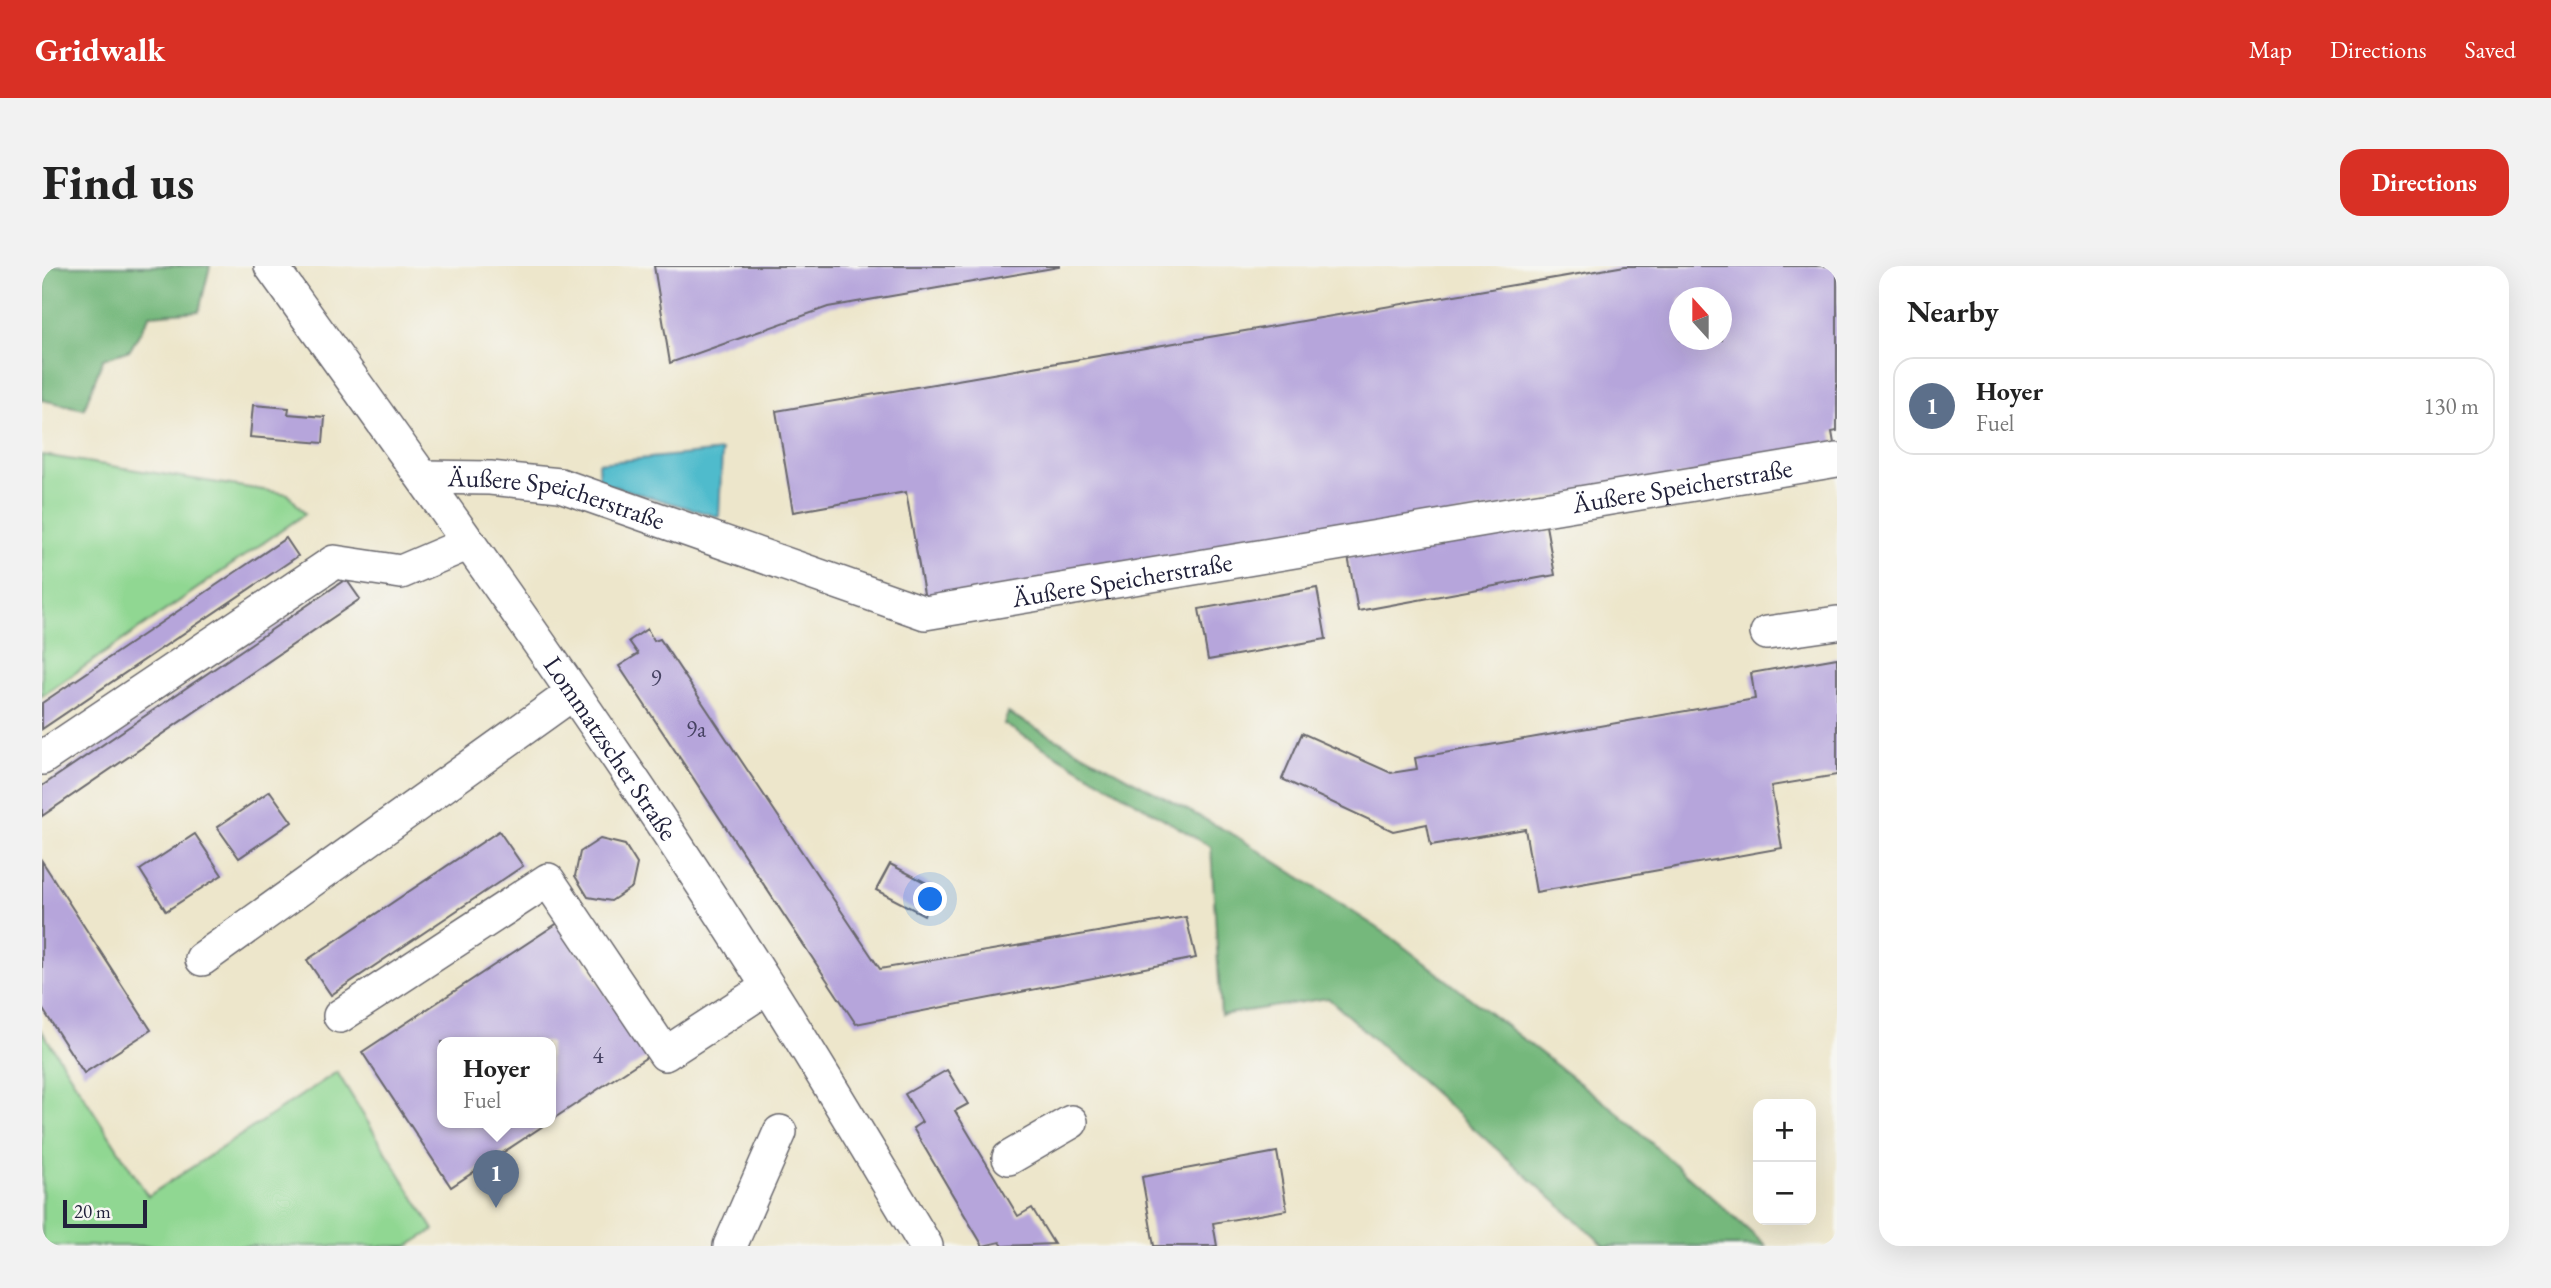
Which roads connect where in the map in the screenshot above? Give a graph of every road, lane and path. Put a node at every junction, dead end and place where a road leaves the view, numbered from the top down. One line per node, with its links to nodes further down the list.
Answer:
1 (271, 266): 3 (street, Lommatzscher Straße)
2 (1837, 460): 3 (street, Äußere Speicherstraße)
3 (423, 477): 4 (street, Lommatzscher Straße)
4 (469, 543): 7 (street, Lommatzscher Straße); 8 (street)
5 (1837, 622): 6 (street)
6 (1768, 633)
7 (573, 694): 9 (street); 10 (street, Lommatzscher Straße)
8 (42, 758)
9 (202, 959)
10 (768, 986): 11 (street); 16 (street, Lommatzscher Straße)
11 (340, 1016)
12 (1070, 1122): 14 (street)
13 (780, 1132): 15 (street)
14 (1009, 1158)
15 (730, 1246)
16 (926, 1246)

